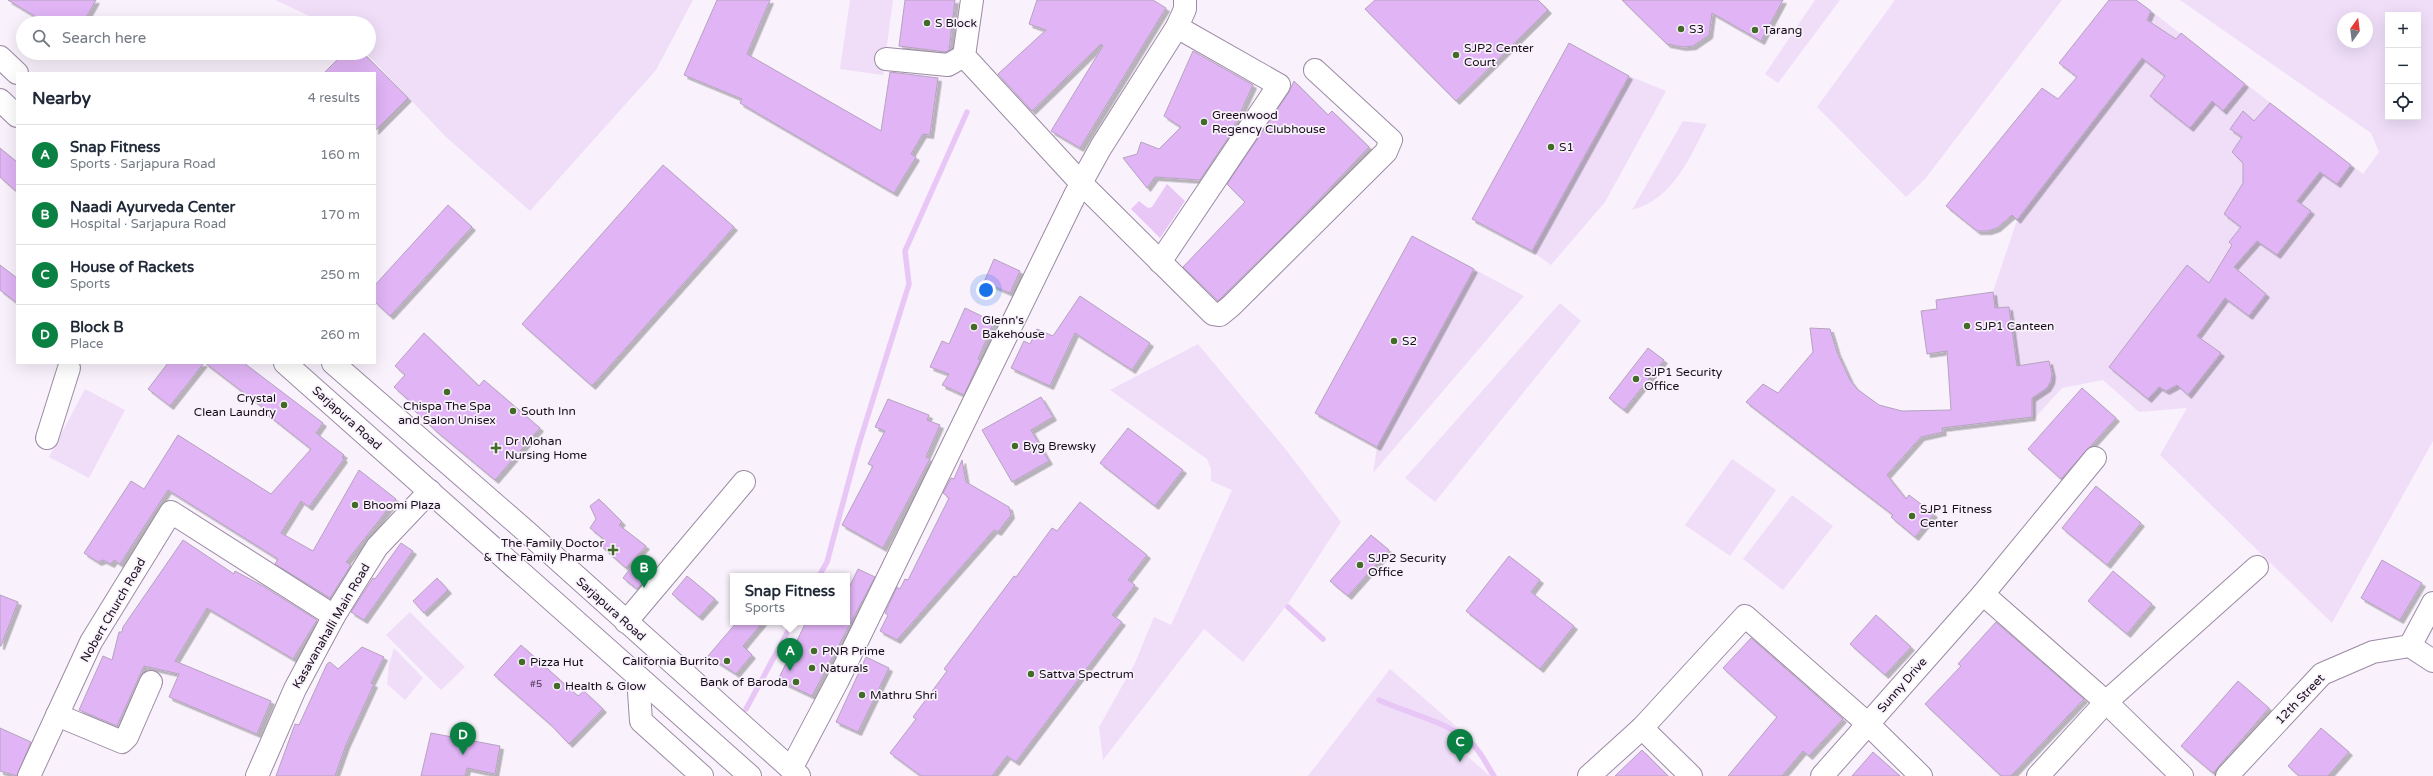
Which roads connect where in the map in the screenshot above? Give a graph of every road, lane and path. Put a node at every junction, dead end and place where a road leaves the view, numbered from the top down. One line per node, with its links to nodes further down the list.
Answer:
1 (972, 0): 4 (street)
2 (1185, 0): 3 (street)
3 (1177, 27): 11 (street); 12 (street)
4 (964, 56): 6 (street); 11 (street)
5 (0, 57): 8 (street)
6 (886, 58)
7 (1315, 70): 12 (street)
8 (16, 72)
9 (0, 100): 10 (street)
10 (16, 115)
11 (1079, 188): 12 (street); 33 (street)
12 (1160, 262)
13 (286, 364): 19 (street, Sarjapura Road)
14 (334, 364): 24 (street, Sarjapura Road)
15 (69, 368): 16 (street)
16 (47, 438)
17 (2095, 458): 21 (street, Sunny Drive)
18 (744, 482): 24 (street)
19 (430, 491): 23 (street, Kasavanahalli Main Road); 27 (street, Sarjapura Road)
20 (2257, 567): 29 (street)
21 (1983, 594): 29 (street); 31 (street, Sunny Drive)
22 (2433, 604): 25 (street)
23 (334, 616): 30 (street, Nobert Church Road); 35 (street, Kasavanahalli Main Road)
24 (626, 622): 33 (street, Sarjapura Road)
25 (2410, 646): 26 (street); 44 (street, 12th Street)
26 (2433, 661)
27 (638, 677): 36 (street); 37 (street, Sarjapura Road)
28 (151, 682): 30 (street)
29 (2106, 702): 42 (street); 43 (street)
30 (57, 716): 34 (street, Nobert Church Road)
31 (1868, 724): 32 (street); 40 (street, Sunny Drive); 41 (street)
32 (1642, 728): 38 (street); 39 (street)
33 (795, 773)
34 (29, 776)
35 (257, 776)
36 (702, 776)
37 (750, 776)
38 (1589, 776)
39 (1691, 776)
40 (1822, 776)
41 (1921, 776)
42 (2038, 776)
43 (2182, 776)
44 (2227, 776)

